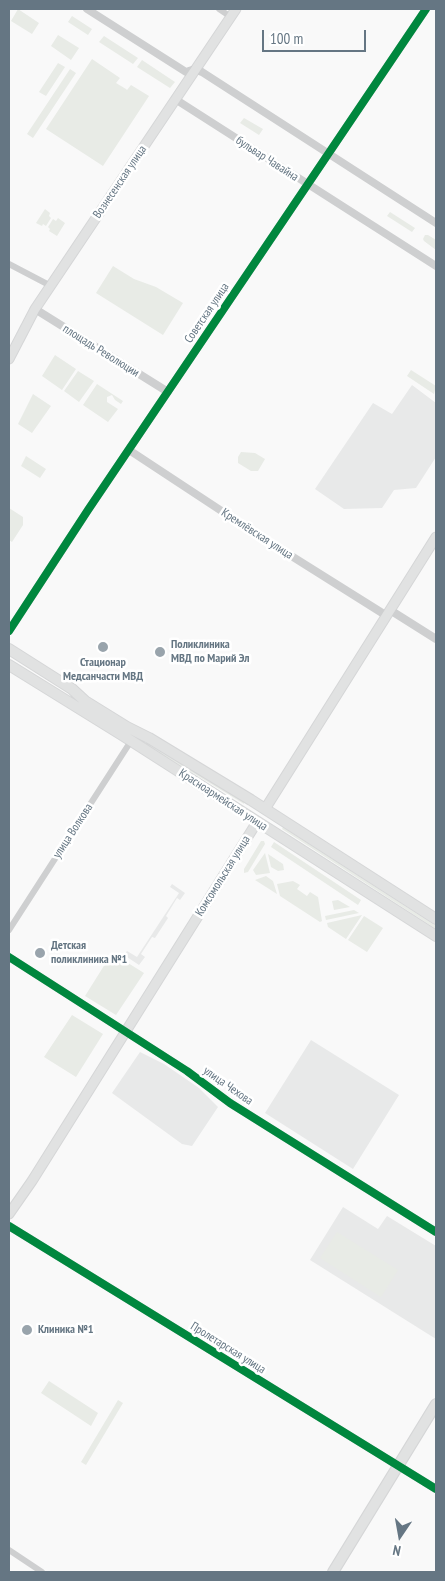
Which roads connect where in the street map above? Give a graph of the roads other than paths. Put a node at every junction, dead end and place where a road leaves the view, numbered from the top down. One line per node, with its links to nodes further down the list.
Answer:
1 (87, 9): 7 (street)
2 (219, 9): 5 (street)
3 (236, 9): 5 (main road, Вознесенская улица)
4 (426, 9): 9 (street, Советская улица)
5 (231, 17): 6 (main road, Вознесенская улица)
6 (195, 69): 7 (main road, Вознесенская улица); 9 (street)
7 (187, 76): 8 (main road, Вознесенская улица)
8 (175, 99): 10 (street, бульвар Чавайна); 14 (main road, Вознесенская улица)
9 (328, 154): 10 (street, Советская улица); 11 (street)
10 (307, 185): 13 (street, бульвар Чавайна); 17 (street, Советская улица)
11 (436, 223)
12 (9, 264): 14 (street)
13 (436, 266)
14 (51, 286): 15 (main road, Вознесенская улица)
15 (35, 309): 16 (main road, Вознесенская улица); 17 (street, площадь Революции)
16 (9, 359)
17 (168, 392): 18 (street, Советская улица)
18 (129, 450): 20 (street, Кремлёвская улица); 21 (street, Советская улица)
19 (436, 537): 20 (main road, Комсомольская улица)
20 (389, 613): 22 (street, Кремлёвская улица); 26 (main road, Комсомольская улица)
21 (9, 631)
22 (436, 639)
23 (9, 649): 25 (main road, Красноармейская улица)
24 (9, 665): 25 (main road, Красноармейская улица)
25 (134, 736): 26 (main road, Красноармейская улица); 27 (main road, Красноармейская улица); 29 (street, улица Волкова)
26 (265, 809): 27 (main road, Комсомольская улица); 28 (main road, Красноармейская улица)
27 (257, 822): 30 (main road, Красноармейская улица); 32 (main road, Комсомольская улица)
28 (436, 919)
29 (9, 930)
30 (436, 936)
31 (9, 957): 32 (street, улица Чехова)
32 (125, 1031): 33 (main road, Комсомольская улица); 35 (street, улица Чехова)
33 (9, 1214)
34 (9, 1226): 37 (street, Пролетарская улица)
35 (436, 1232)
36 (436, 1404): 37 (main road)
37 (398, 1466): 38 (street, Пролетарская улица); 41 (main road)
38 (436, 1489)
39 (9, 1550): 40 (street)
40 (42, 1572)
41 (333, 1572)

